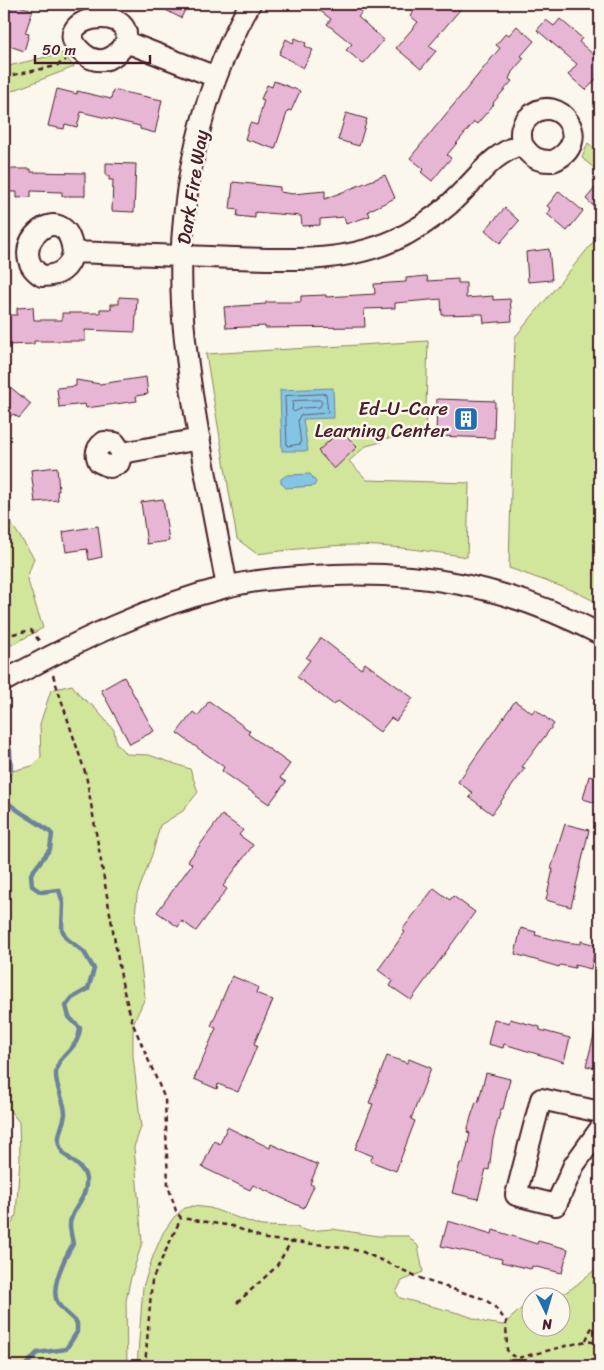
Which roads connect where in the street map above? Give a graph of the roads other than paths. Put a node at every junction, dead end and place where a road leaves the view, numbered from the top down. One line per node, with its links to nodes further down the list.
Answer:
1 (250, 4): 3 (street, Dark Fire Way)
2 (126, 42): 2 (street); 3 (street)
3 (216, 77): 6 (street, Dark Fire Way)
4 (522, 144): 6 (street)
5 (73, 252): 6 (street)
6 (182, 256): 7 (street, Dark Fire Way)
7 (200, 439): 8 (street); 9 (street, Dark Fire Way)
8 (122, 453)
9 (227, 587): 10 (street); 11 (street)
10 (600, 634)
11 (4, 681)
12 (600, 1112): 13 (street)
13 (600, 1129)

